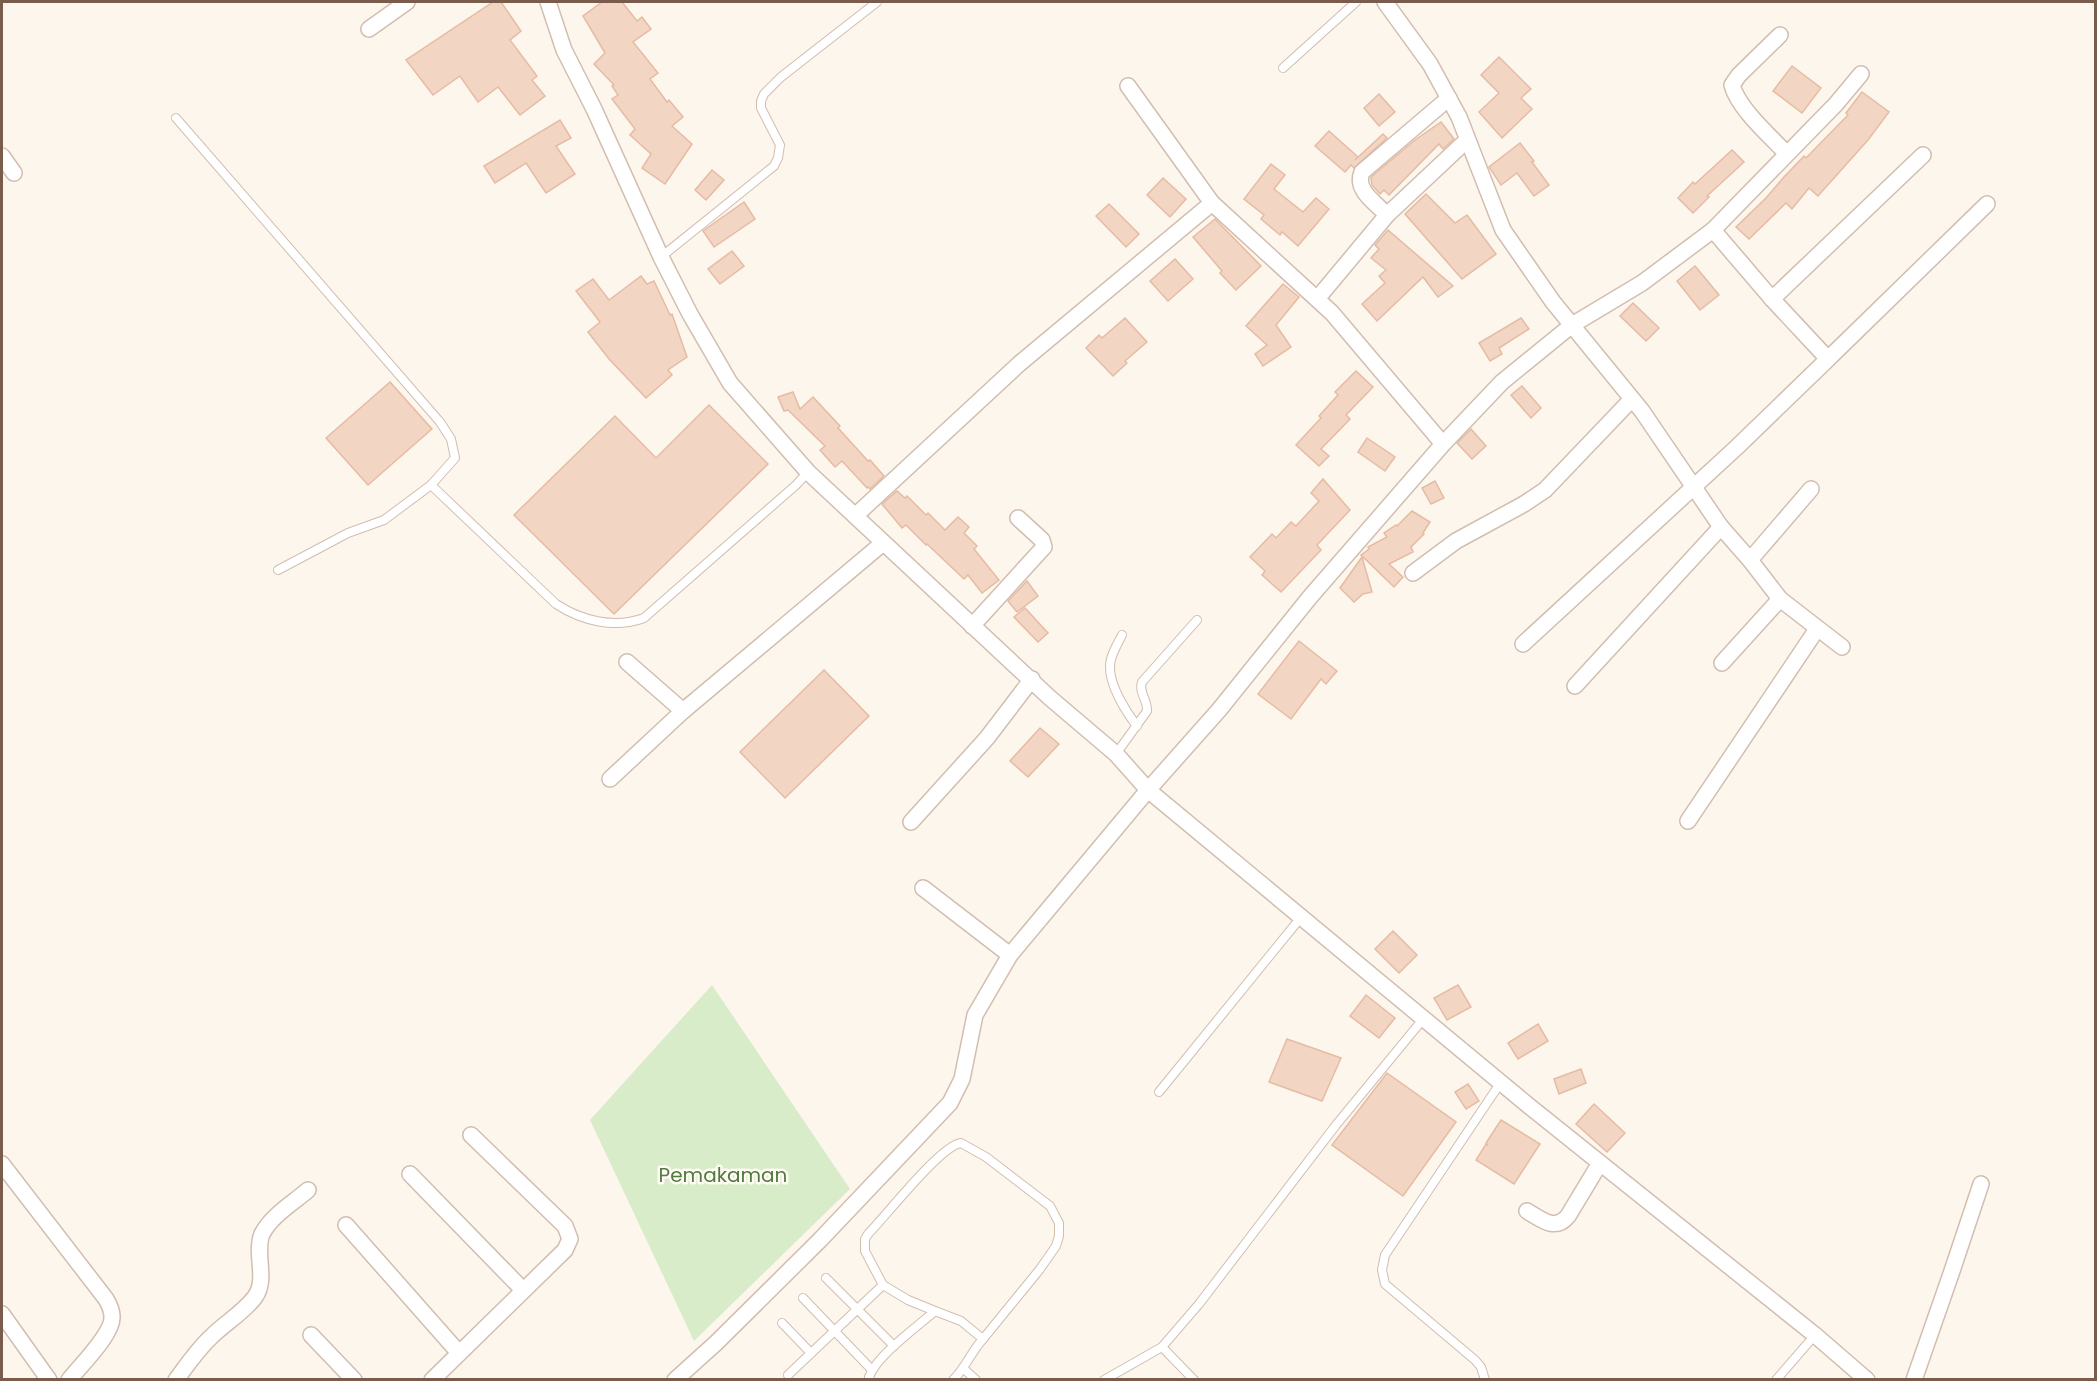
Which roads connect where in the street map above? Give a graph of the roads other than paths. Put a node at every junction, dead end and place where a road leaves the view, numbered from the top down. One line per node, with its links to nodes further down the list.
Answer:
1 (407, 2): 6 (street)
2 (877, 2): 22 (lane)
3 (1356, 2): 8 (lane)
4 (1384, 2): 11 (street)
5 (552, 3): 22 (street)
6 (369, 29)
7 (1780, 36): 14 (street)
8 (1283, 68)
9 (1861, 74): 14 (street)
10 (1128, 86): 18 (street)
11 (1449, 98): 13 (street); 20 (street)
12 (176, 118): 30 (lane)
13 (1467, 140): 20 (street); 25 (street)
14 (1786, 153): 21 (street)
15 (1923, 155): 24 (street)
16 (2, 156): 17 (street)
17 (14, 173)
18 (1212, 203): 23 (street); 33 (street)
19 (1987, 204): 26 (street)
20 (1387, 215): 23 (street)
21 (1713, 230): 24 (street); 25 (street)
22 (662, 257): 29 (street)
23 (1317, 299): 28 (street)
24 (1772, 299): 26 (street)
25 (1572, 325): 27 (street); 28 (street)
26 (1828, 359): 31 (street)
27 (1632, 399): 31 (street); 39 (street)
28 (1443, 444): 55 (street)
29 (808, 472): 30 (lane); 33 (street)
30 (431, 485): 38 (lane)
31 (1692, 487): 35 (street); 45 (street)
32 (1811, 489): 37 (street)
33 (855, 516): 36 (street)
34 (1018, 518): 42 (street)
35 (1721, 527): 37 (street); 50 (street)
36 (883, 543): 42 (street); 51 (street)
37 (1750, 560): 40 (street)
38 (278, 570)
39 (1413, 573)
40 (1780, 599): 43 (street); 48 (street)
41 (1197, 620): 52 (lane)
42 (972, 626): 49 (street)
43 (1817, 629): 46 (street); 56 (street)
44 (1122, 635): 52 (lane)
45 (1523, 644)
46 (1842, 647)
47 (627, 662): 51 (street)
48 (1722, 663)
49 (1032, 680): 53 (street); 57 (street)
50 (1575, 686)
51 (683, 711): 54 (street)
52 (1137, 726): 53 (lane)
53 (1116, 753): 55 (street)
54 (610, 779)
55 (1148, 790): 59 (street); 60 (street)
56 (1688, 821)
57 (911, 822)
58 (924, 888): 60 (street)
59 (1302, 916): 61 (street); 63 (lane)
60 (1010, 955): 97 (street)
61 (1424, 1018): 62 (street); 85 (lane)
62 (1501, 1082): 65 (street); 103 (lane)
63 (1158, 1092)
64 (471, 1135): 74 (street)
65 (1600, 1163): 70 (street); 82 (street)
66 (2, 1164): 93 (street)
67 (410, 1174): 74 (street)
68 (1981, 1184): 105 (street)
69 (308, 1190): 94 (street)
70 (1527, 1210)
71 (346, 1225): 86 (street)
72 (826, 1278): 76 (lane)
73 (883, 1285): 76 (lane); 77 (lane); 83 (lane)
74 (523, 1290): 86 (street)
75 (803, 1298): 80 (lane)
76 (858, 1309): 80 (lane); 84 (lane)
77 (935, 1311): 83 (lane); 84 (lane)
78 (2, 1314): 92 (street)
79 (782, 1323): 87 (lane)
80 (834, 1332): 87 (lane); 89 (lane)
81 (311, 1335): 95 (street)
82 (1815, 1335): 91 (street); 104 (lane)
83 (983, 1339): 88 (lane)
84 (894, 1346): 89 (lane)
85 (1162, 1347): 101 (lane); 102 (lane)
86 (459, 1353): 96 (street)
87 (811, 1353): 90 (lane)
88 (964, 1369): 99 (lane); 100 (lane)
89 (872, 1370): 98 (lane)
90 (788, 1375)
91 (1865, 1379)
92 (49, 1380)
93 (69, 1380)
94 (176, 1380)
95 (354, 1380)
96 (432, 1380)
97 (675, 1380)
98 (870, 1380)
99 (954, 1380)
100 (976, 1380)
101 (1104, 1380)
102 (1194, 1380)
103 (1485, 1380)
104 (1776, 1380)
105 (1914, 1380)

